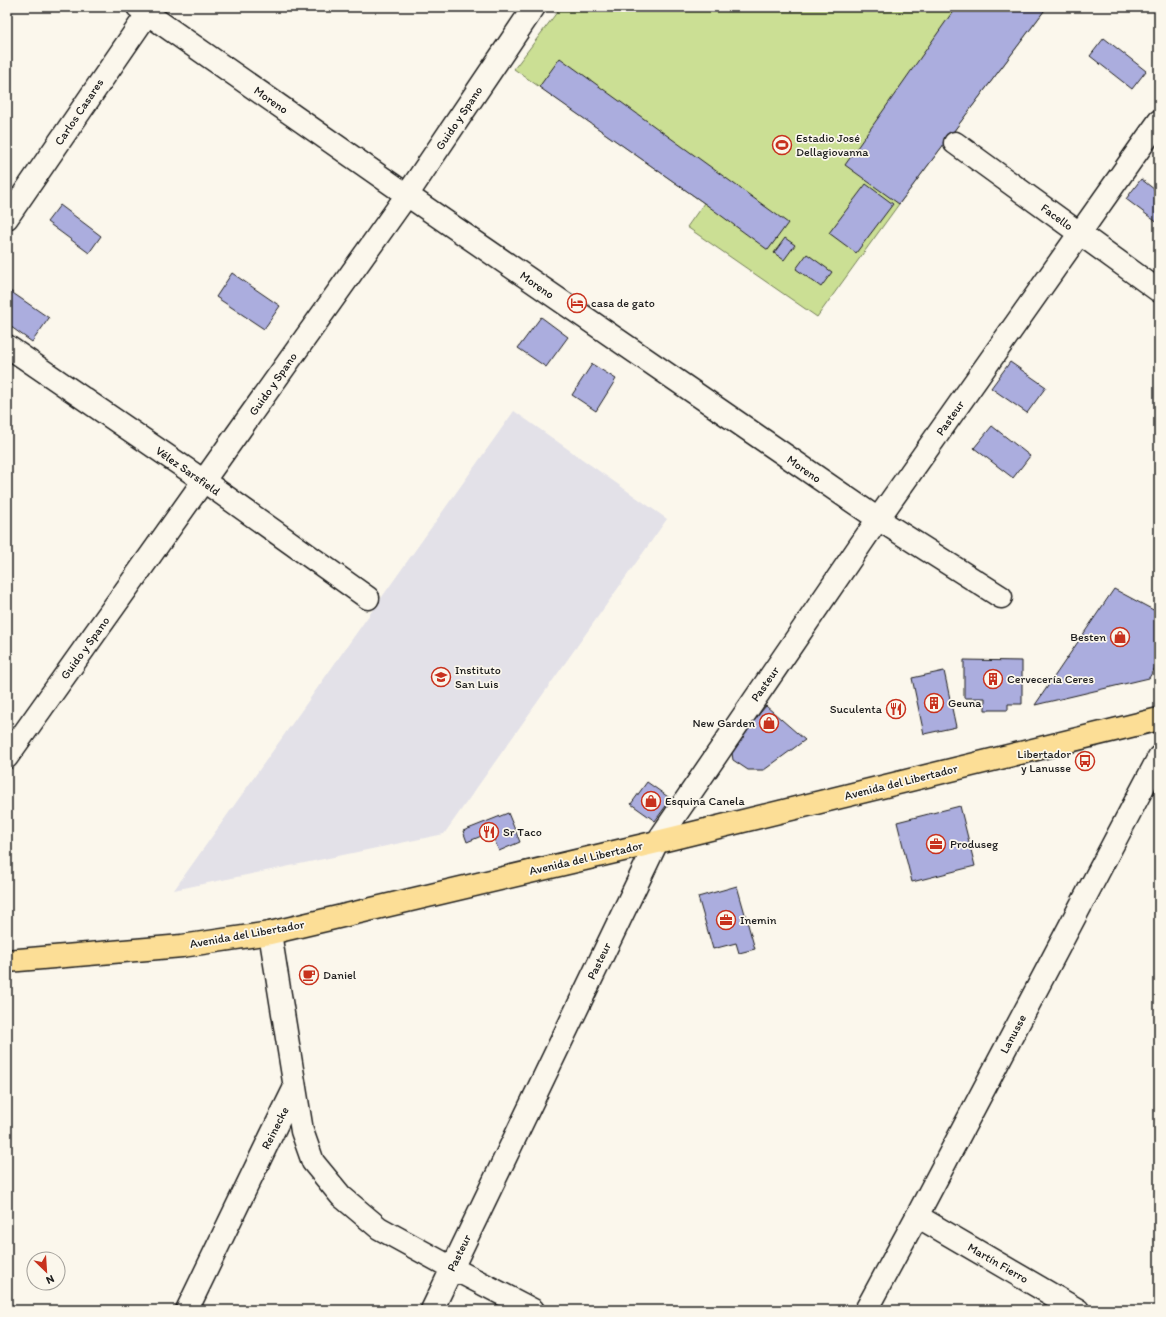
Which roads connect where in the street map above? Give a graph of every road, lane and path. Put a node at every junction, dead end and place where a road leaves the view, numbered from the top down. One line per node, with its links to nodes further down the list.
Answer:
1 (534, 7): 5 (street, Guido y Spano)
2 (146, 9): 5 (street, Moreno); 6 (street, Carlos Casares)
3 (1159, 121): 7 (street, Pasteur)
4 (955, 143): 7 (street, Facello)
5 (407, 195): 10 (street, Guido y Spano); 11 (street, Moreno)
6 (7, 218)
7 (1080, 234): 8 (street, Facello); 11 (street, Pasteur)
8 (1159, 291)
9 (7, 346): 10 (street, Vélez Sarsfield)
10 (204, 482): 13 (street, Vélez Sarsfield); 15 (street, Guido y Spano)
11 (878, 519): 12 (street, Moreno); 17 (street, Pasteur)
12 (1001, 597)
13 (368, 598)
14 (1159, 719): 17 (main road, Avenida del Libertador)
15 (7, 757)
16 (1159, 757): 21 (street, Lanusse)
17 (657, 842): 18 (main road, Avenida del Libertador); 22 (street, Pasteur)
18 (270, 933): 19 (main road, Avenida del Libertador); 20 (street)
19 (7, 961)
20 (294, 1089): 22 (street); 23 (street, Reinecke)
21 (917, 1216): 26 (street, Lanusse); 27 (street, Martín Fierro)
22 (452, 1268): 24 (street, Pasteur); 25 (street)
23 (187, 1310)
24 (432, 1310)
25 (534, 1310)
26 (866, 1310)
27 (1078, 1310)

